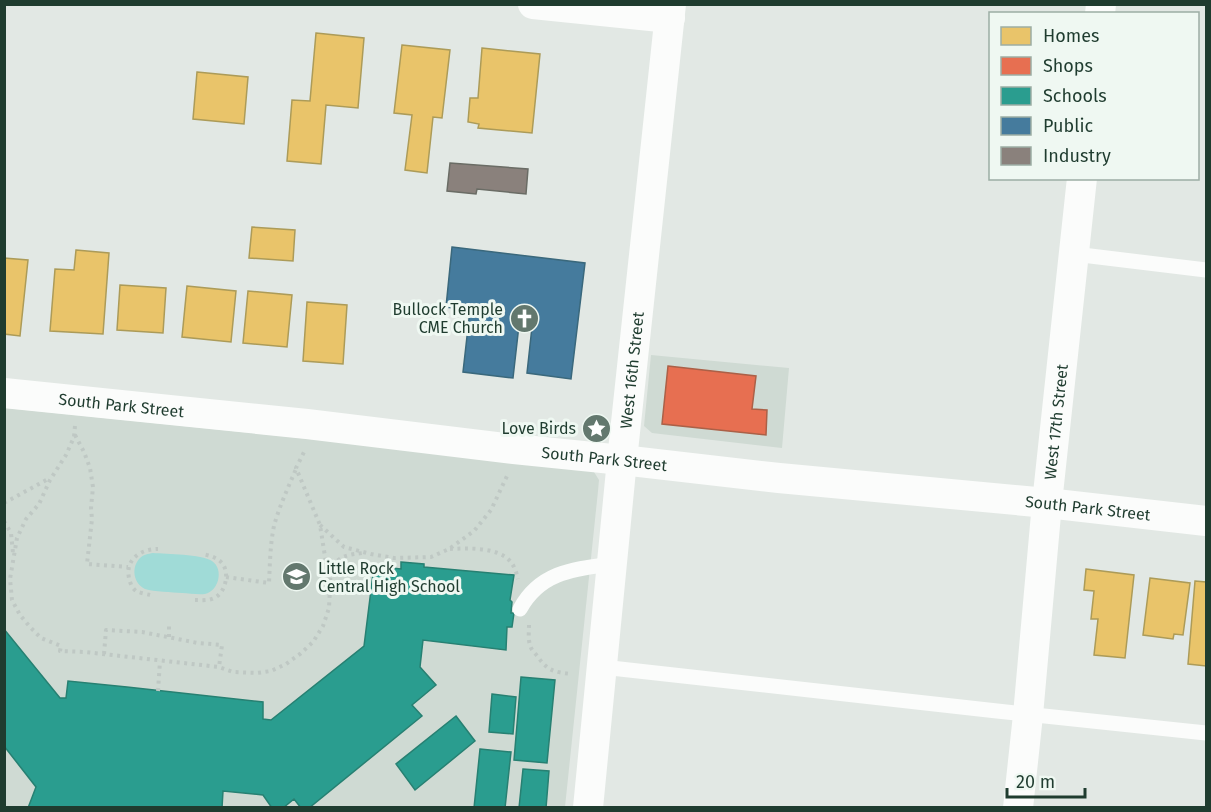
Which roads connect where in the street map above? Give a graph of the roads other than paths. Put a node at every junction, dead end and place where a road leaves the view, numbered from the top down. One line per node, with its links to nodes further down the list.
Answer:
1 (533, 4): 2 (street)
2 (671, 11): 7 (street, West 16th Street)
3 (1082, 180): 4 (street, West 17th Street)
4 (1074, 254): 5 (lane); 8 (street, West 17th Street)
5 (1206, 270)
6 (4, 393): 7 (street, South Park Street)
7 (622, 460): 8 (street, South Park Street); 10 (street, West 16th Street)
8 (1047, 503): 9 (street, South Park Street); 13 (street, West 17th Street)
9 (1206, 521)
10 (611, 564): 11 (lane); 12 (street, West 16th Street)
11 (522, 604)
12 (602, 667): 13 (lane); 15 (street, West 16th Street)
13 (1028, 715): 14 (lane); 16 (street, West 17th Street)
14 (1206, 733)
15 (588, 807)
16 (1018, 807)

